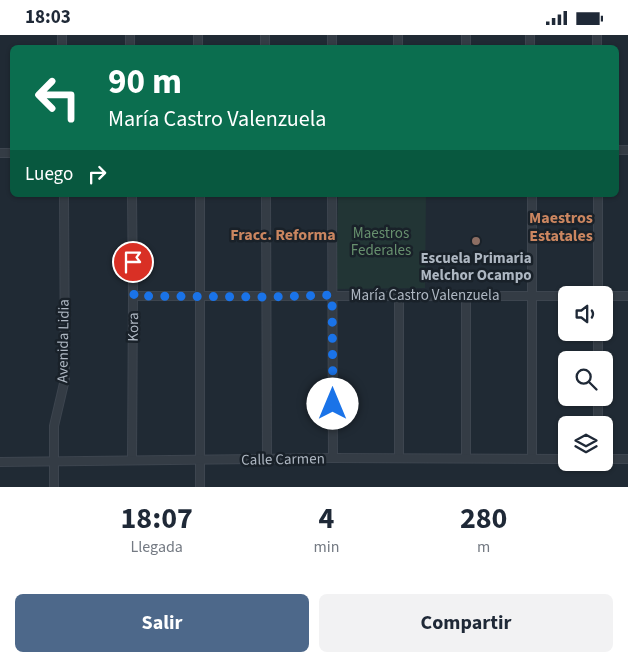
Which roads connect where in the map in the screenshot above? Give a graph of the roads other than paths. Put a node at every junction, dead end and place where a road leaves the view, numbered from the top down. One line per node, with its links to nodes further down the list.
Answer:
1 (64, 197): 29 (street, Avenida Lidia)
2 (132, 197): 13 (street, Kora)
3 (200, 197): 17 (street)
4 (266, 197): 18 (street)
5 (332, 197): 9 (street)
6 (532, 197): 11 (street)
7 (598, 197): 8 (street)
8 (598, 286)
9 (332, 295): 10 (street, María Castro Valenzuela); 18 (street, María Castro Valenzuela); 19 (street)
10 (399, 295): 14 (street, María Castro Valenzuela); 20 (street)
11 (532, 295): 12 (street, María Castro Valenzuela); 14 (street, María Castro Valenzuela); 23 (street)
12 (558, 295)
13 (134, 296): 17 (street, María Castro Valenzuela); 27 (street, Kora)
14 (466, 296): 21 (street)
15 (613, 296): 16 (street)
16 (628, 296)
17 (200, 297): 18 (street, María Castro Valenzuela); 28 (street)
18 (267, 297): 22 (street)
19 (333, 458): 20 (street, Calle Carmen); 22 (street, Calle Carmen)
20 (400, 458): 21 (street, Calle Carmen)
21 (466, 458): 23 (street, Calle Carmen)
22 (267, 459): 28 (street, Calle Carmen)
23 (532, 459): 24 (street, Calle Carmen)
24 (558, 459)
25 (613, 459): 26 (street)
26 (628, 459)
27 (132, 460): 28 (street, Calle Carmen); 29 (street, Calle Carmen)
28 (199, 460): 32 (street)
29 (53, 461): 30 (street, Calle Carmen); 31 (street, Avenida Lidia)
30 (0, 462)
31 (54, 487)
32 (200, 487)

